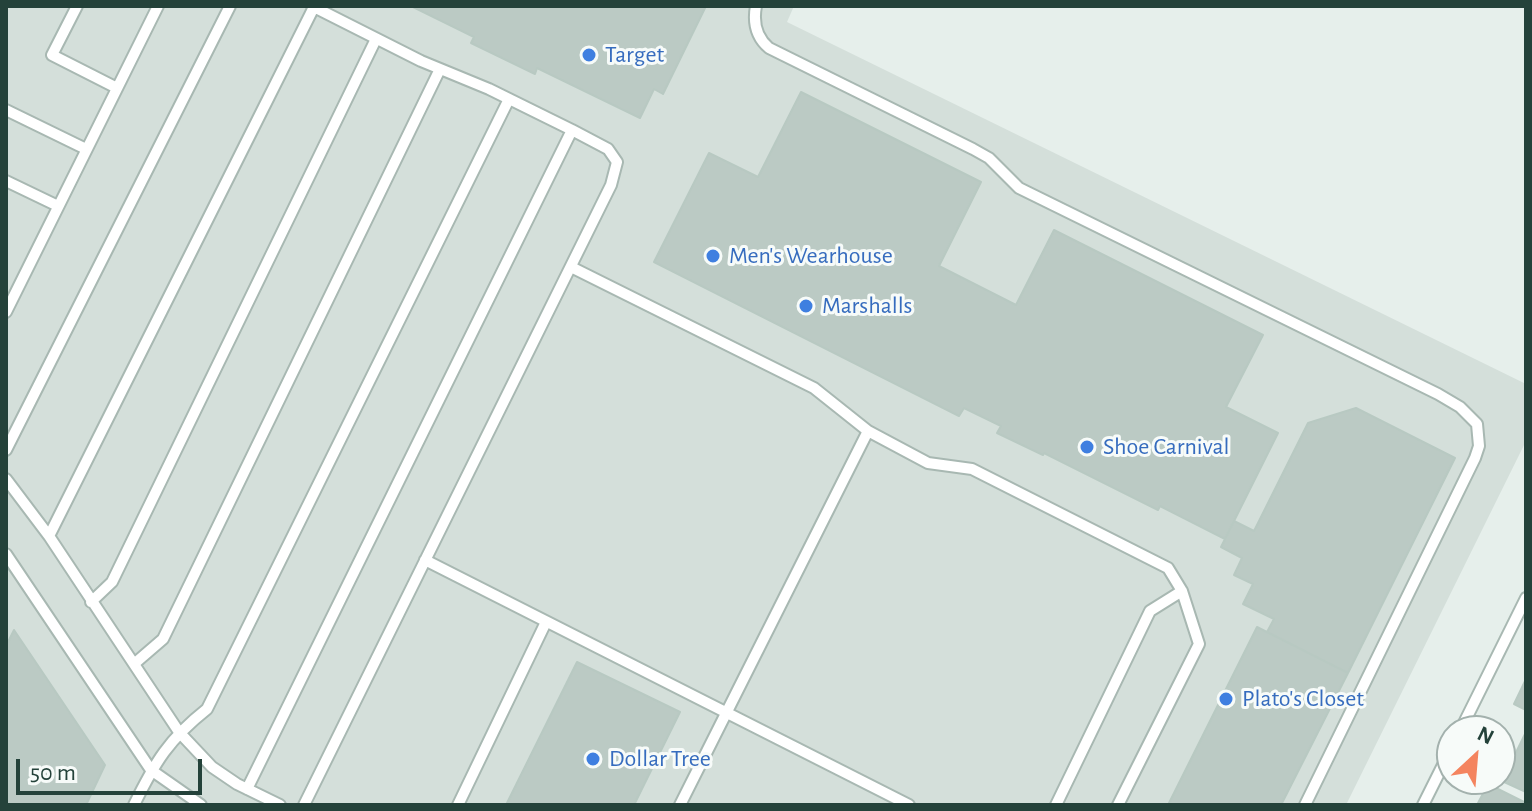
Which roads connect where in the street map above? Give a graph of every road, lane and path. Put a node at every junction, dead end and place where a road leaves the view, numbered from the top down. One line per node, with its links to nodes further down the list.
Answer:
1 (77, 6): 8 (lane)
2 (158, 6): 8 (lane)
3 (230, 6): 18 (lane)
4 (756, 6): 43 (lane)
5 (313, 7): 6 (lane); 20 (lane)
6 (376, 39): 7 (lane); 25 (lane)
7 (440, 69): 9 (lane); 27 (lane)
8 (117, 88): 12 (lane)
9 (509, 99): 11 (lane); 30 (lane)
10 (6, 110): 12 (lane)
11 (572, 130): 15 (lane); 33 (lane)
12 (86, 149): 14 (lane)
13 (6, 181): 14 (lane)
14 (58, 206): 16 (lane)
15 (571, 267): 17 (lane); 22 (lane)
16 (6, 312)
17 (868, 431): 23 (lane); 28 (lane)
18 (6, 450)
19 (6, 479): 20 (lane)
20 (49, 536): 25 (lane)
21 (6, 554): 31 (lane)
22 (425, 560): 26 (lane); 37 (lane)
23 (1182, 591): 41 (lane); 42 (lane)
24 (1526, 598): 29 (lane)
25 (91, 602): 27 (lane)
26 (546, 622): 28 (lane); 38 (lane)
27 (134, 664): 30 (lane)
28 (727, 713): 39 (lane); 40 (lane)
29 (1468, 715)
30 (179, 732): 31 (lane); 33 (lane)
31 (151, 770): 34 (lane); 35 (lane)
32 (1436, 779): 44 (lane)
33 (247, 789): 36 (lane)
34 (134, 805)
35 (201, 805)
36 (280, 805)
37 (304, 805)
38 (458, 805)
39 (680, 805)
40 (909, 805)
41 (1056, 805)
42 (1118, 805)
43 (1305, 805)
44 (1423, 805)

